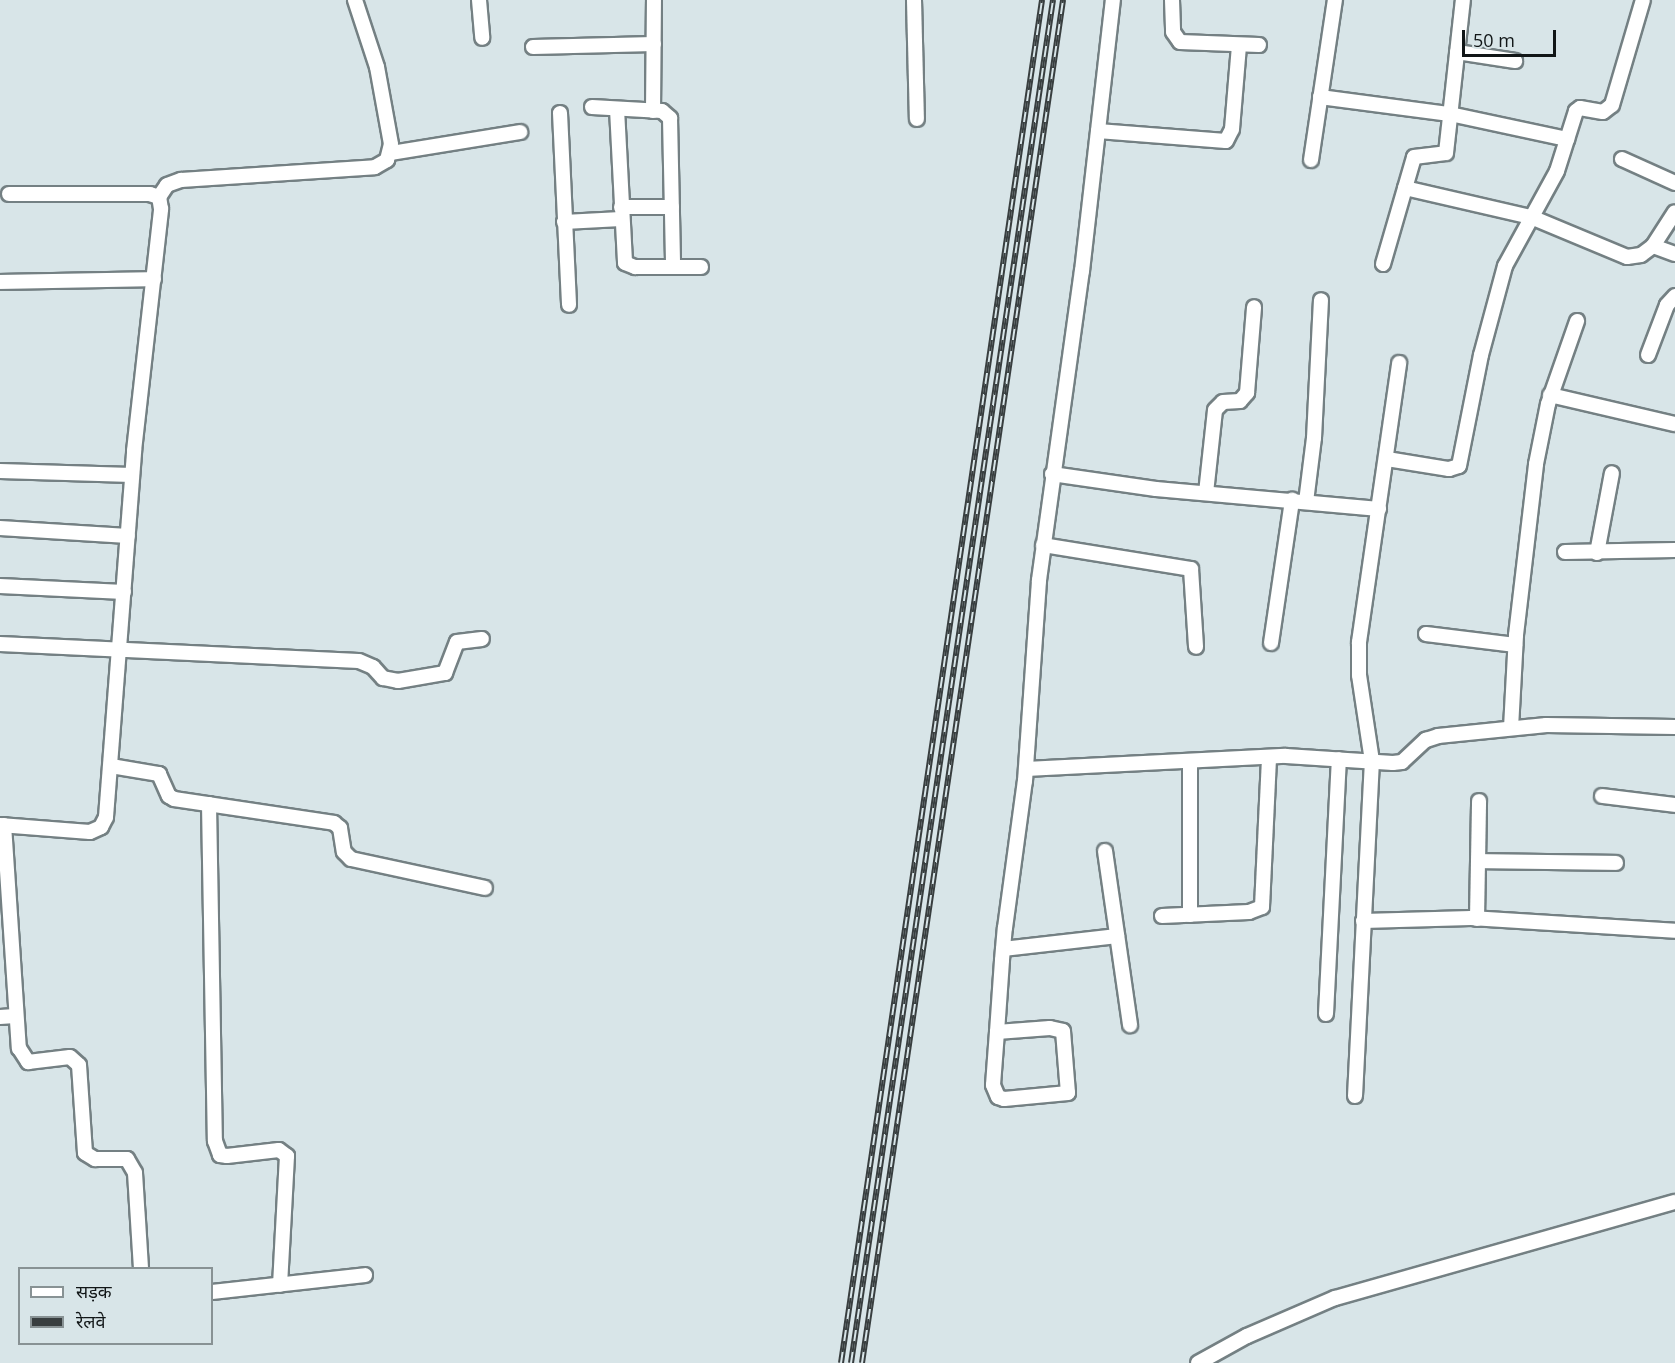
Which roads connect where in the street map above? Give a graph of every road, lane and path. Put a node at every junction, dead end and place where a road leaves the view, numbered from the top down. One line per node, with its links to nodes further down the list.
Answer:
1 (355, 0): 27 (street)
2 (479, 0): 10 (street)
3 (654, 0): 11 (street)
4 (914, 0): 23 (street)
5 (1113, 0): 24 (street)
6 (1172, 0): 12 (street)
7 (1335, 0): 17 (street)
8 (1463, 0): 15 (street)
9 (1642, 0): 26 (street)
10 (482, 38)
11 (654, 44): 14 (street); 20 (street)
12 (1239, 45): 13 (street); 24 (street)
13 (1259, 45)
14 (533, 48)
15 (1457, 52): 16 (street); 22 (street)
16 (1515, 61)
17 (1320, 97): 22 (street); 29 (street)
18 (592, 107): 19 (street)
19 (617, 109): 20 (street); 36 (street)
20 (653, 111): 34 (street)
21 (560, 113): 38 (street)
22 (1450, 114): 26 (street); 31 (street)
23 (917, 119)
24 (1098, 131): 58 (street)
25 (520, 132): 27 (street)
26 (1567, 138): 37 (street)
27 (391, 153): 33 (street)
28 (1622, 159): 30 (street)
29 (1311, 160)
30 (1675, 183)
31 (1405, 188): 37 (street); 41 (street)
32 (9, 194): 33 (street)
33 (159, 197): 44 (street)
34 (672, 207): 36 (street); 42 (street)
35 (1675, 212): 39 (street)
36 (621, 213): 38 (street); 42 (street)
37 (1531, 217): 39 (street); 55 (street)
38 (564, 222): 48 (street)
39 (1653, 246): 40 (street)
40 (1675, 254)
41 (1383, 264)
42 (673, 267): 43 (street)
43 (701, 267)
44 (154, 279): 45 (street); 59 (street)
45 (0, 282)
46 (1675, 296): 51 (street)
47 (1321, 300): 61 (street)
48 (569, 305)
49 (1254, 307): 60 (street)
50 (1577, 321): 53 (street)
51 (1648, 355)
52 (1399, 363): 55 (street)
53 (1550, 395): 54 (street); 75 (street)
54 (1675, 424)
55 (1387, 459): 62 (street)
56 (0, 471): 59 (street)
57 (1612, 473): 68 (street)
58 (1052, 474): 60 (street); 65 (street)
59 (132, 475): 64 (street)
60 (1206, 493): 61 (street)
61 (1299, 501): 62 (street); 73 (street)
62 (1379, 509): 83 (street)
63 (0, 528): 64 (street)
64 (128, 536): 70 (street)
65 (1043, 545): 76 (street); 85 (street)
66 (1675, 550): 68 (street)
67 (1565, 552): 68 (street)
68 (1597, 553)
69 (0, 586): 70 (street)
70 (124, 592): 77 (street)
71 (1426, 634): 75 (street)
72 (482, 639): 77 (street)
73 (1271, 643)
74 (0, 644): 77 (street)
75 (1515, 645): 79 (street)
76 (1196, 647)
77 (120, 650): 84 (street)
78 (1675, 727): 79 (street)
79 (1511, 728): 83 (street)
80 (1269, 757): 81 (street); 82 (street); 95 (street)
81 (1339, 759): 83 (street); 102 (street)
82 (1190, 761): 85 (street); 95 (street)
83 (1372, 761): 98 (street)
84 (111, 766): 88 (street); 90 (street)
85 (1026, 769): 101 (street)
86 (1602, 796): 89 (street)
87 (1479, 801): 92 (street)
88 (209, 804): 94 (street); 111 (street)
89 (1675, 805)
90 (2, 825): 103 (street)
91 (1105, 851): 100 (street)
92 (1478, 861): 93 (street); 97 (street)
93 (1616, 863)
94 (485, 888)
95 (1190, 915): 96 (street)
96 (1162, 916)
97 (1477, 919): 98 (street); 99 (street)
98 (1363, 921): 107 (street)
99 (1675, 931)
100 (1117, 936): 101 (street); 105 (street)
101 (1003, 949): 106 (street)
102 (1326, 1014)
103 (15, 1016): 104 (street); 109 (street)
104 (0, 1017)
105 (1130, 1025)
106 (997, 1032): 106 (street)
107 (1355, 1096)
108 (1675, 1202): 113 (street)
109 (141, 1267)
110 (365, 1275): 111 (street)
111 (280, 1285): 112 (street)
112 (213, 1292)
113 (1197, 1363)

